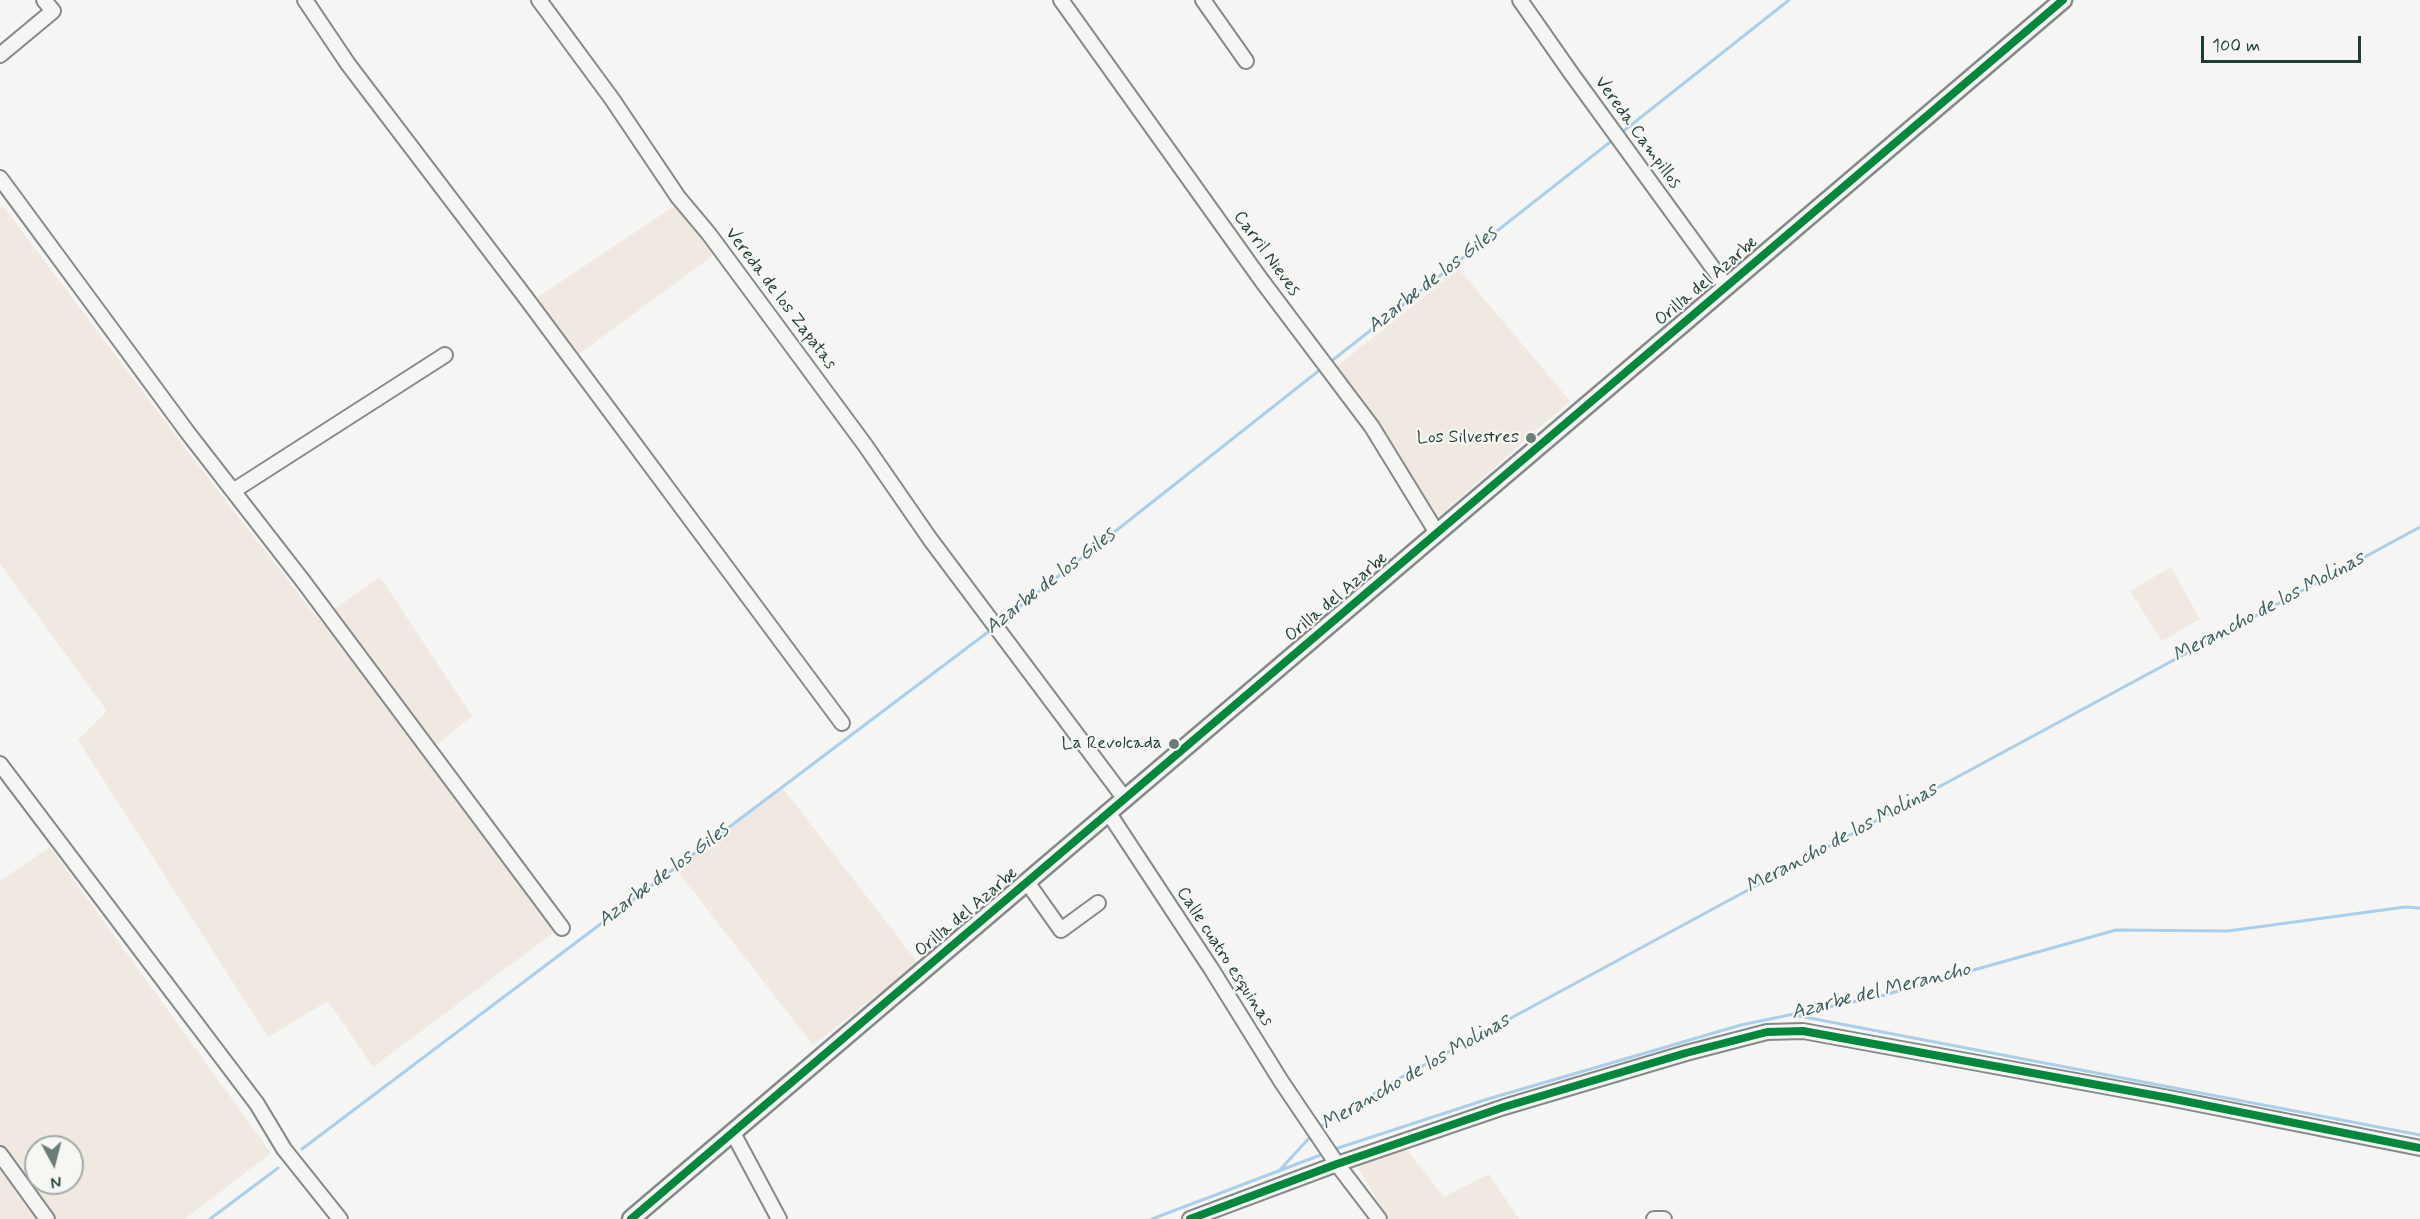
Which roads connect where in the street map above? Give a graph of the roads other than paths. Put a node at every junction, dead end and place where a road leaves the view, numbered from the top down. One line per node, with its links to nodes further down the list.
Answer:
1 (44, 0): 8 (street)
2 (305, 0): 15 (street)
3 (539, 0): 17 (street, Vereda de los Zapatas)
4 (1061, 0): 14 (street, Carril Nieves)
5 (1203, 0): 9 (street)
6 (1521, 0): 11 (street, Vereda Campillos)
7 (2063, 0): 11 (street, Orilla del Azarbe)
8 (3, 47)
9 (1246, 61)
10 (0, 178): 13 (street)
11 (1726, 286): 14 (street, Orilla del Azarbe)
12 (445, 355): 13 (street)
13 (233, 491): 21 (street)
14 (1437, 533): 17 (street, Orilla del Azarbe)
15 (842, 723)
16 (0, 764): 27 (street)
17 (1125, 799): 18 (street, Orilla del Azarbe)
18 (1108, 812): 19 (street, Orilla del Azarbe); 25 (street, Calle cuatro esquinas)
19 (1027, 882): 20 (street); 22 (street, Orilla del Azarbe)
20 (1098, 903)
21 (562, 928)
22 (733, 1132): 28 (street, Orilla del Azarbe); 29 (street)
23 (2420, 1148): 25 (street)
24 (0, 1154): 26 (street)
25 (1333, 1158): 30 (street); 31 (street)
26 (47, 1219)
27 (340, 1219)
28 (631, 1219)
29 (779, 1219)
30 (1190, 1219)
31 (1379, 1219)
32 (1654, 1219): 33 (street)
33 (1664, 1219)

